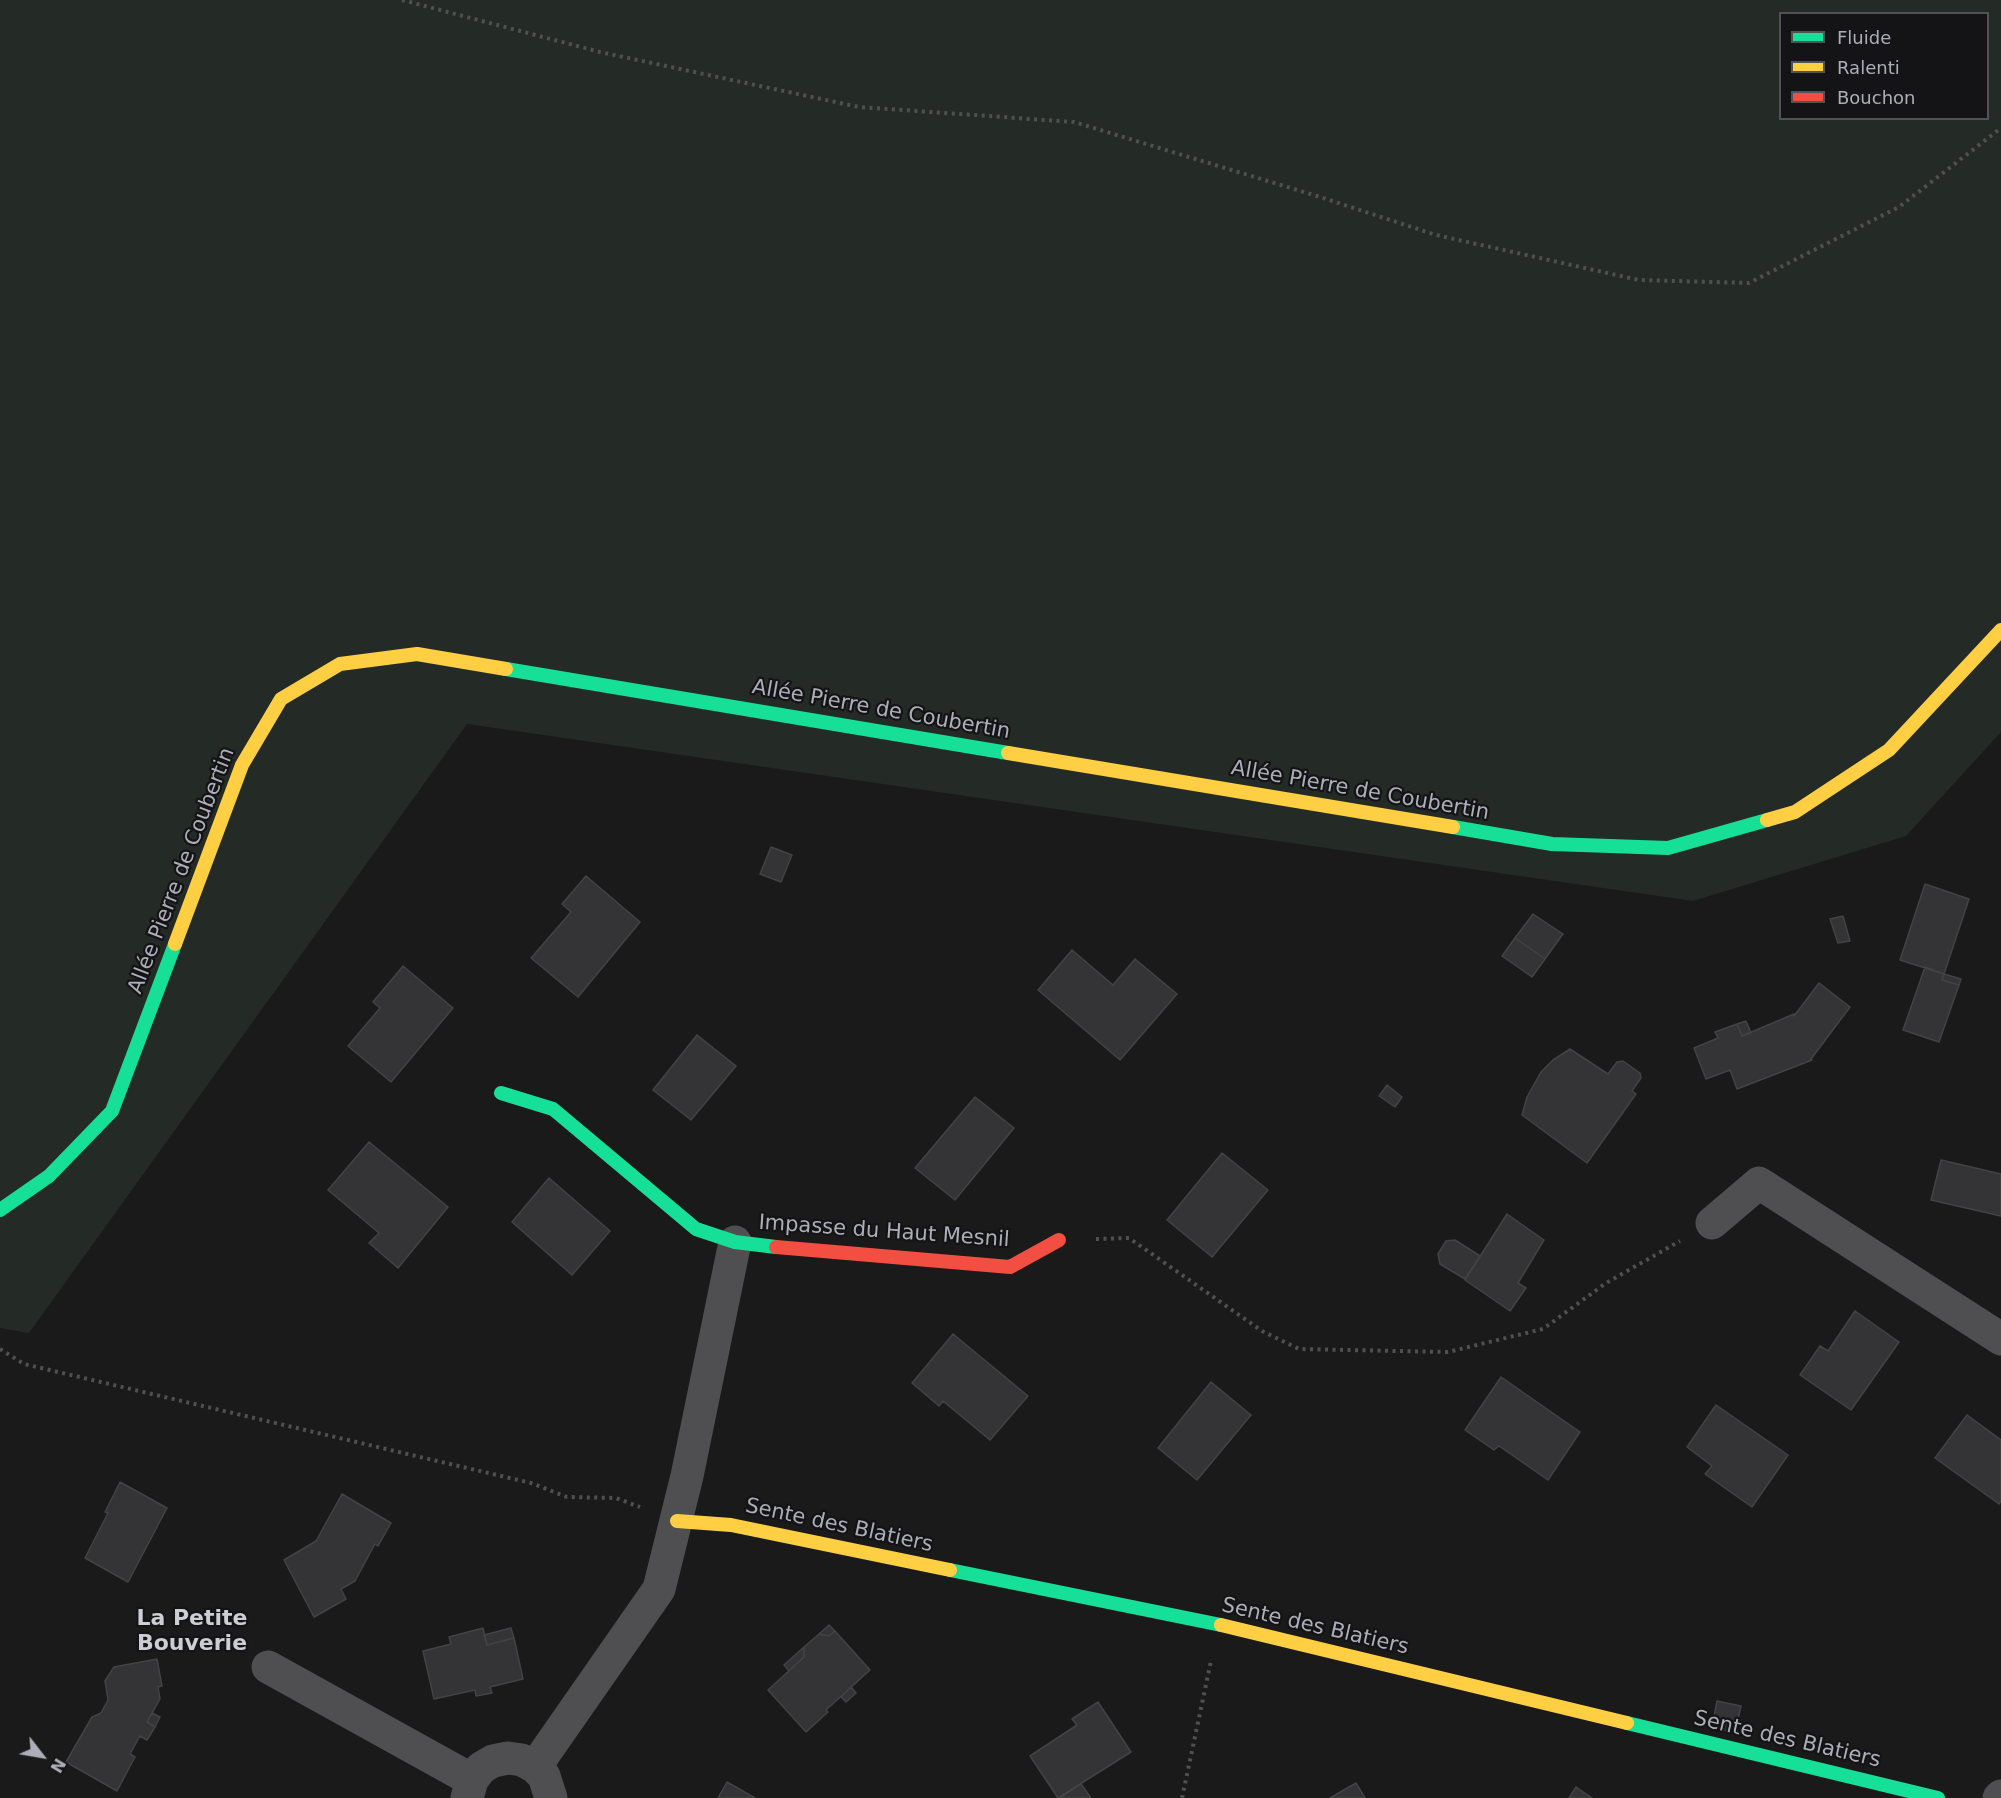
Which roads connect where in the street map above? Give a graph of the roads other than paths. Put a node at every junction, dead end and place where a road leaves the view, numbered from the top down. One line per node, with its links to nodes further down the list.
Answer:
1 (2001, 630): 3 (street, Allée Pierre de Coubertin)
2 (501, 1093): 6 (street, Impasse du Haut Mesnil)
3 (0, 1210)
4 (1712, 1223): 7 (street)
5 (1059, 1240): 6 (street, Impasse du Haut Mesnil)
6 (735, 1242): 8 (street)
7 (2001, 1340)
8 (677, 1521): 10 (street); 13 (street, Sente des Blatiers)
9 (268, 1667): 11 (street)
10 (535, 1767): 11 (street); 12 (street)
11 (469, 1789)
12 (551, 1798)
13 (1938, 1798)

